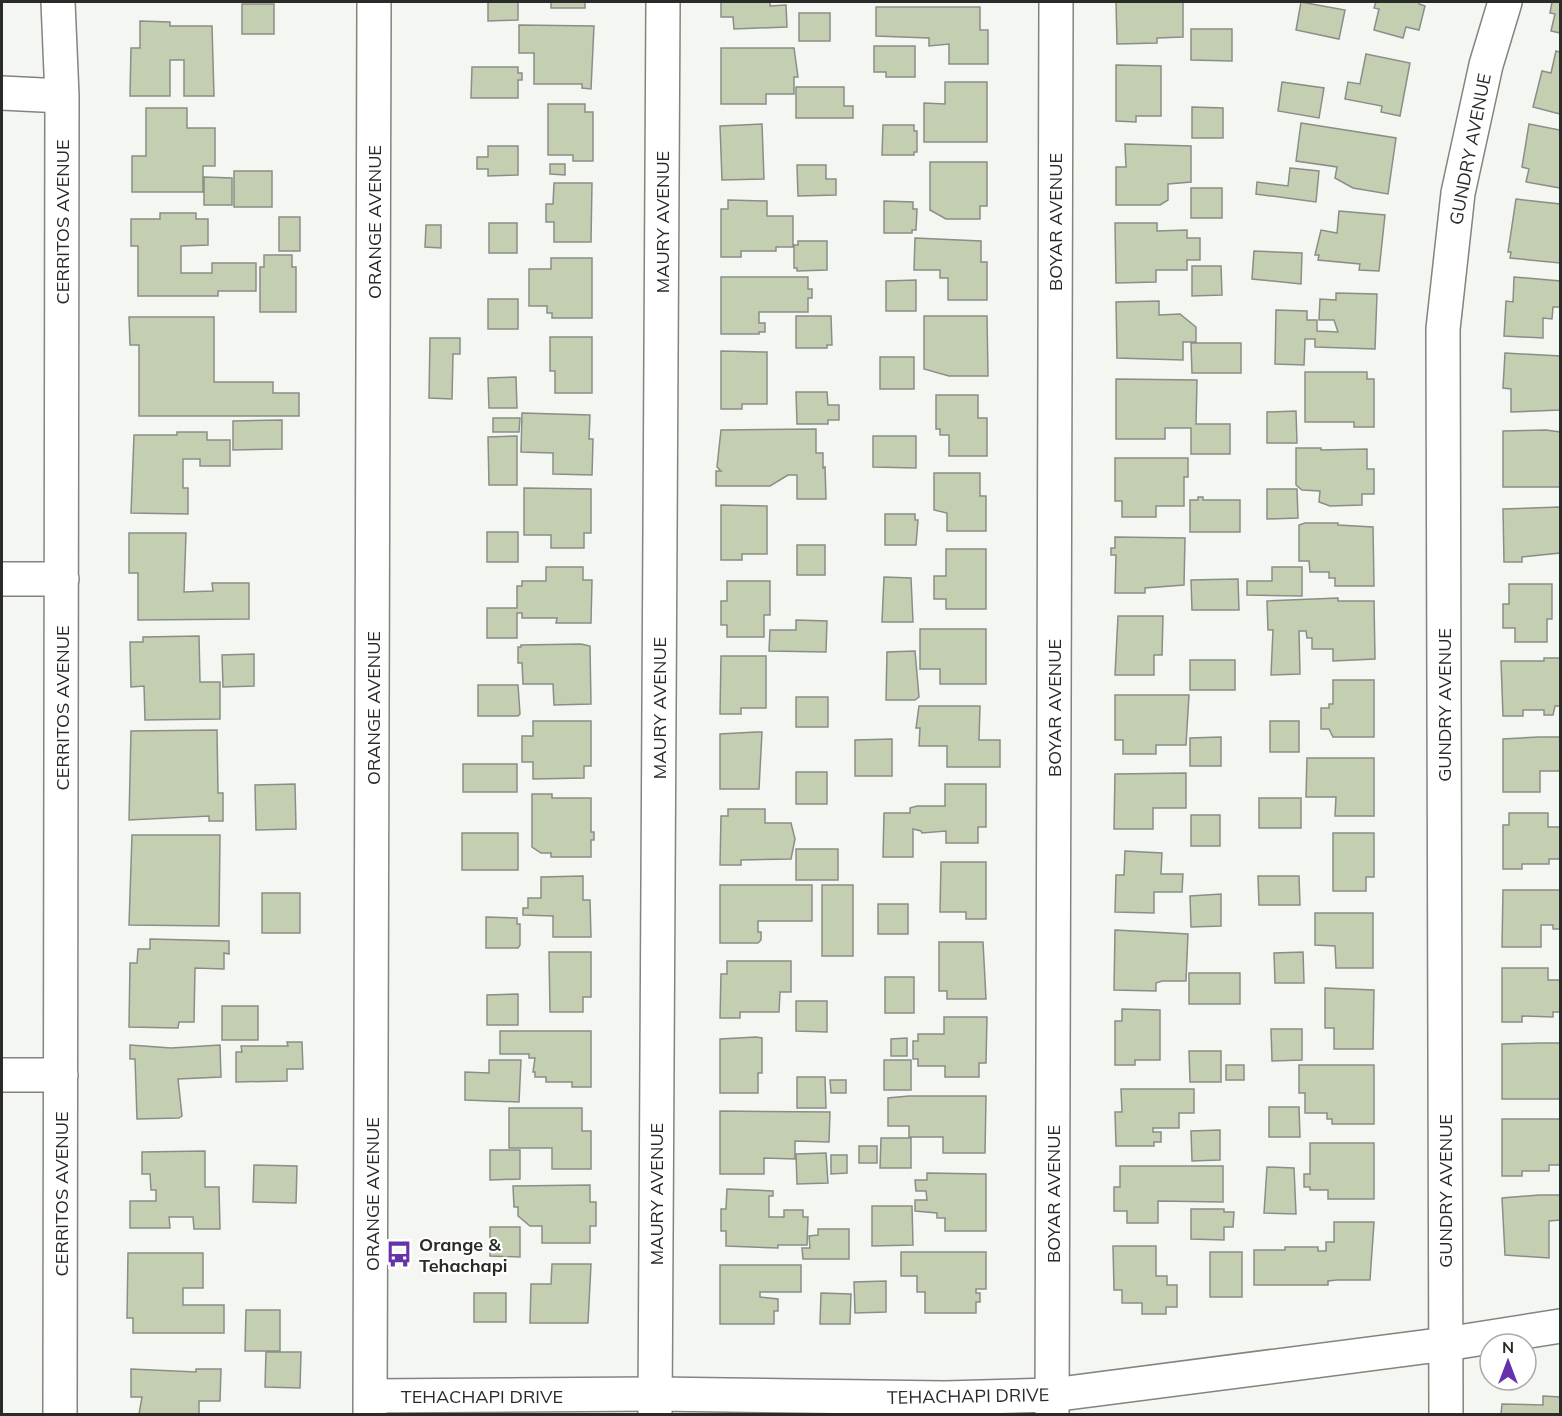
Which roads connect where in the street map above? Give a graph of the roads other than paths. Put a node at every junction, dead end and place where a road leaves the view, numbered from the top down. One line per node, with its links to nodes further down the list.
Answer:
1 (58, 2): 7 (street, CERRITOS AVENUE)
2 (374, 2): 16 (street, ORANGE AVENUE)
3 (663, 2): 14 (street, MAURY AVENUE)
4 (1056, 2): 15 (street, BOYAR AVENUE)
5 (1505, 2): 13 (street, GUNDRY AVENUE)
6 (2, 93): 7 (street)
7 (62, 96): 9 (street, CERRITOS AVENUE)
8 (2, 579): 9 (street)
9 (62, 579): 11 (street, CERRITOS AVENUE)
10 (2, 1075): 11 (street)
11 (61, 1076): 17 (street, CERRITOS AVENUE)
12 (1560, 1326): 13 (street, TEHACHAPI DRIVE)
13 (1446, 1344): 15 (street, TEHACHAPI DRIVE); 18 (street, GUNDRY AVENUE)
14 (655, 1404): 15 (street, TEHACHAPI DRIVE); 16 (street, TEHACHAPI DRIVE)
15 (1052, 1405)
16 (370, 1406)
17 (60, 1414)
18 (1446, 1414)

